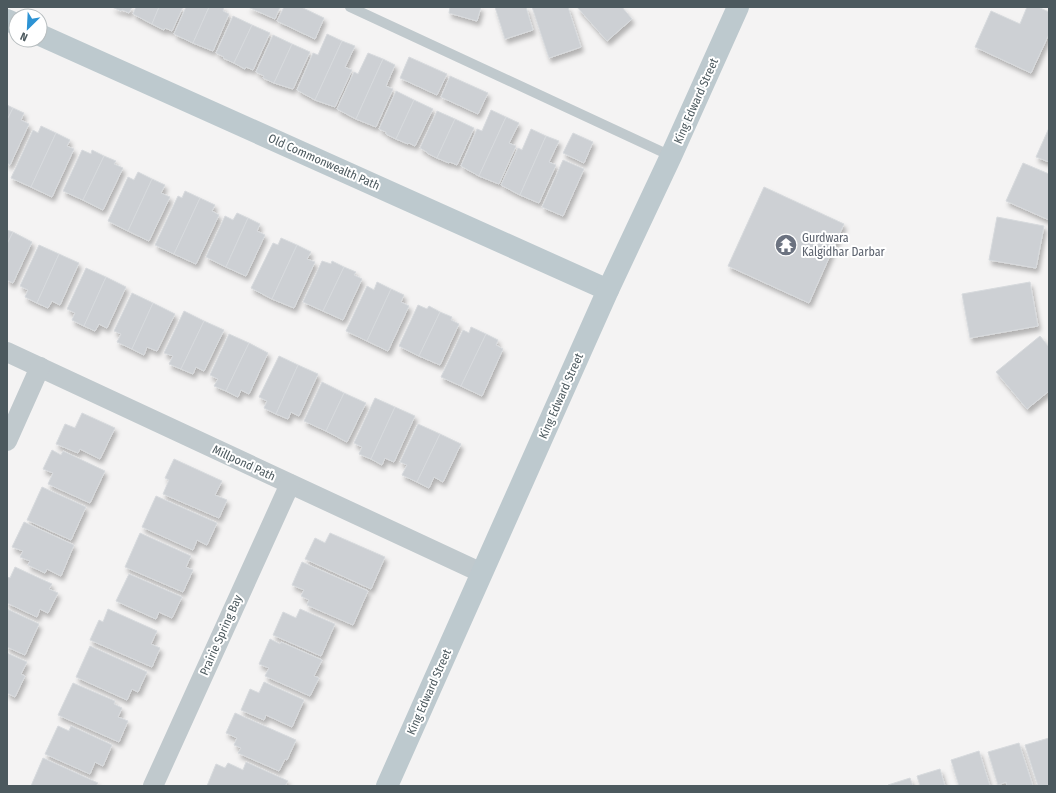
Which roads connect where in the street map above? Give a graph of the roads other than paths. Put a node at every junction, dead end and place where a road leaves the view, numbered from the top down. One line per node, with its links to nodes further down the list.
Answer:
1 (350, 7): 4 (lane)
2 (738, 7): 4 (street, King Edward Street)
3 (48, 39): 5 (street, Old Commonwealth Path)
4 (671, 156): 5 (street, King Edward Street)
5 (608, 290): 10 (street, King Edward Street)
6 (7, 352): 7 (street, Millpond Path)
7 (40, 367): 8 (street); 9 (street, Millpond Path)
8 (7, 441)
9 (290, 484): 10 (street, Millpond Path); 11 (street, Prairie Spring Bay)
10 (482, 572): 12 (street, King Edward Street)
11 (153, 786)
12 (387, 786)

